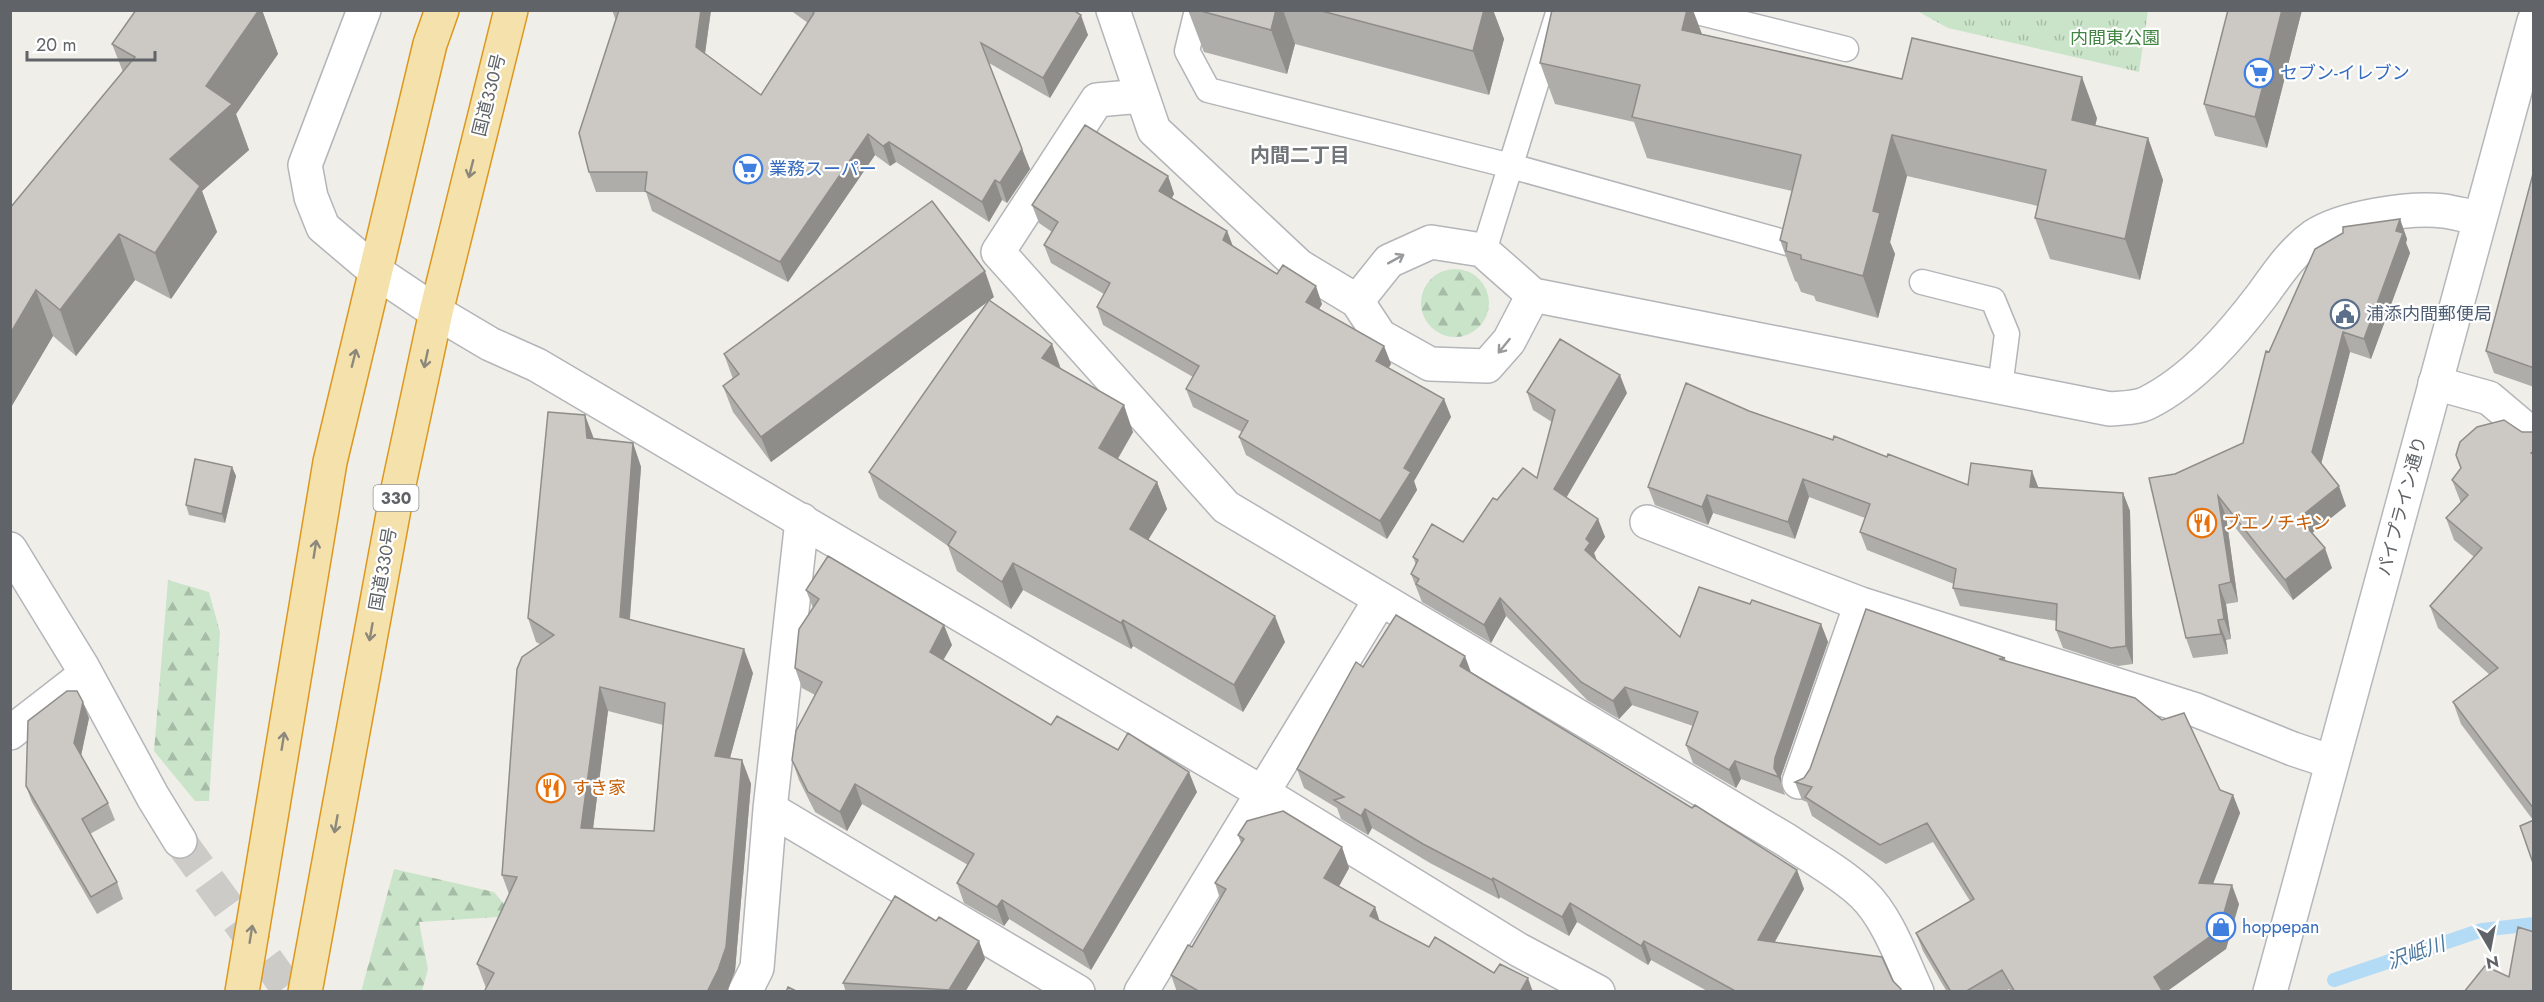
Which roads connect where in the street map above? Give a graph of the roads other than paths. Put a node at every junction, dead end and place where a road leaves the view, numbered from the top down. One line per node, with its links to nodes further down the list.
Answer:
1 (364, 10): 15 (street)
2 (442, 10): 15 (highway)
3 (511, 10): 19 (highway, 国道330号 / 330, one-way to 19)
4 (1113, 10): 10 (street)
5 (1197, 10): 11 (lane)
6 (1559, 10): 11 (lane)
7 (1689, 10): 9 (lane)
8 (2534, 21): 12 (street, パイプライン通り)
9 (1846, 49)
10 (1141, 96): 18 (street); 26 (street)
11 (1511, 166): 13 (lane); 14 (lane)
12 (2480, 218): 20 (street, パイプライン通り); 21 (street)
13 (1787, 243)
14 (1484, 251): 17 (street); 18 (street, one-way to 14)
15 (375, 271): 19 (street); 36 (highway, one-way to 15)
16 (1922, 282): 21 (lane)
17 (1533, 295): 18 (street, one-way to 18); 21 (street)
18 (1357, 301)
19 (436, 312): 23 (street); 37 (highway, 国道330号 / 330, one-way to 37)
20 (2435, 383): 22 (street); 30 (street, パイプライン通り)
21 (2000, 387)
22 (2534, 436)
23 (802, 520): 32 (street); 33 (street)
24 (1647, 522): 27 (street)
25 (10, 549): 28 (street)
26 (1380, 600): 32 (street); 42 (street)
27 (1861, 604): 30 (street); 31 (street)
28 (86, 674): 29 (street); 34 (street)
29 (10, 733)
30 (2332, 762): 35 (street, パイプライン通り)
31 (1799, 782)
32 (1262, 792): 40 (street); 41 (street)
33 (770, 809): 38 (street); 39 (street)
34 (180, 841)
35 (2271, 987)
36 (242, 992)
37 (305, 992)
38 (746, 992)
39 (1078, 992)
40 (1141, 992)
41 (1598, 992)
42 (1917, 992)

